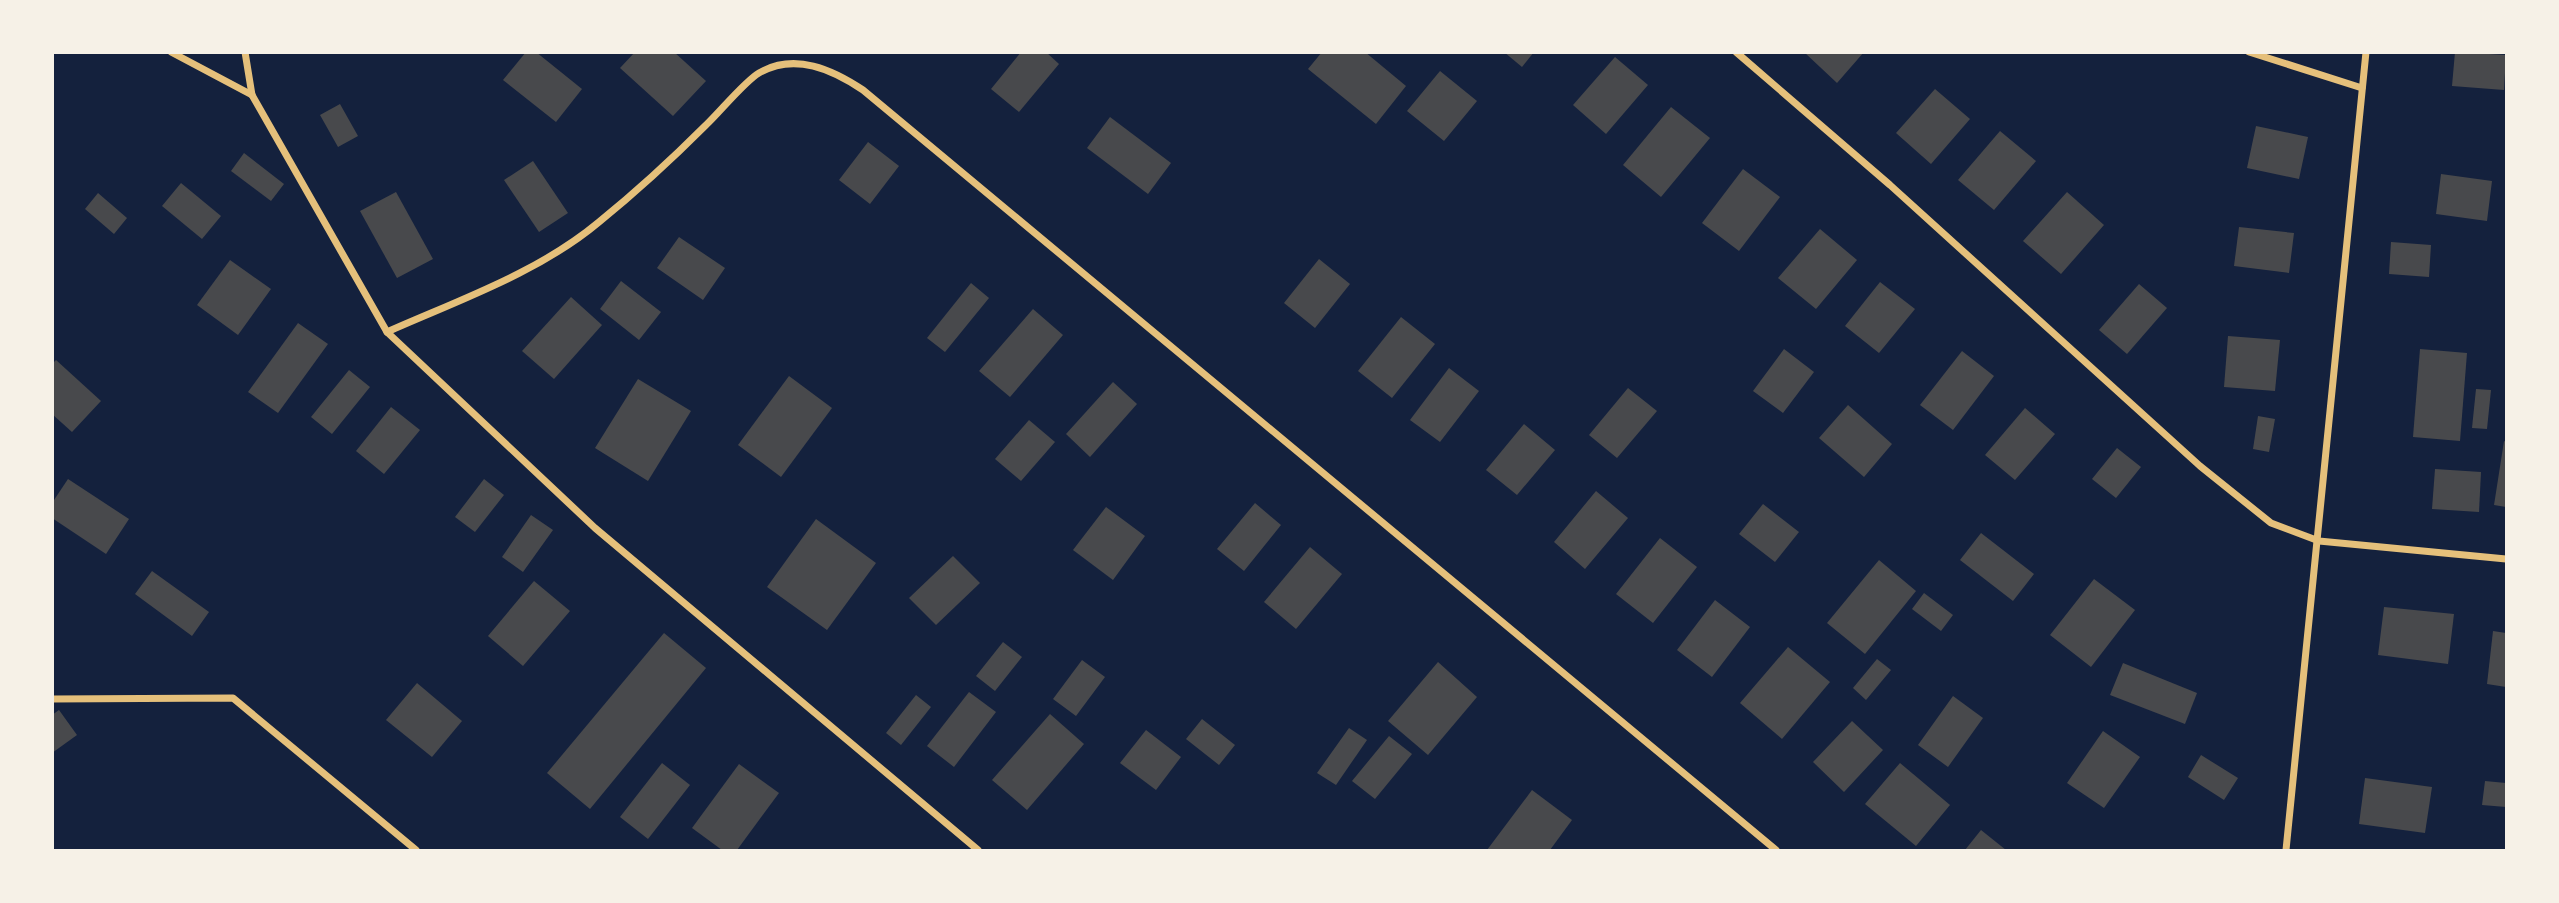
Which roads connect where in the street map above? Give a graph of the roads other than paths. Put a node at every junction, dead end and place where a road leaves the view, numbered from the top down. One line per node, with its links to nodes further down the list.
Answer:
1 (171, 52): 7 (street)
2 (245, 52): 7 (street)
3 (1736, 52): 9 (street)
4 (2249, 52): 6 (street)
5 (2366, 52): 6 (street)
6 (2362, 88): 9 (street)
7 (252, 95): 8 (street)
8 (387, 332): 13 (street); 14 (street)
9 (2319, 541): 10 (street); 15 (street)
10 (2507, 559)
11 (52, 699): 12 (street)
12 (416, 850)
13 (978, 850)
14 (1776, 850)
15 (2286, 850)

